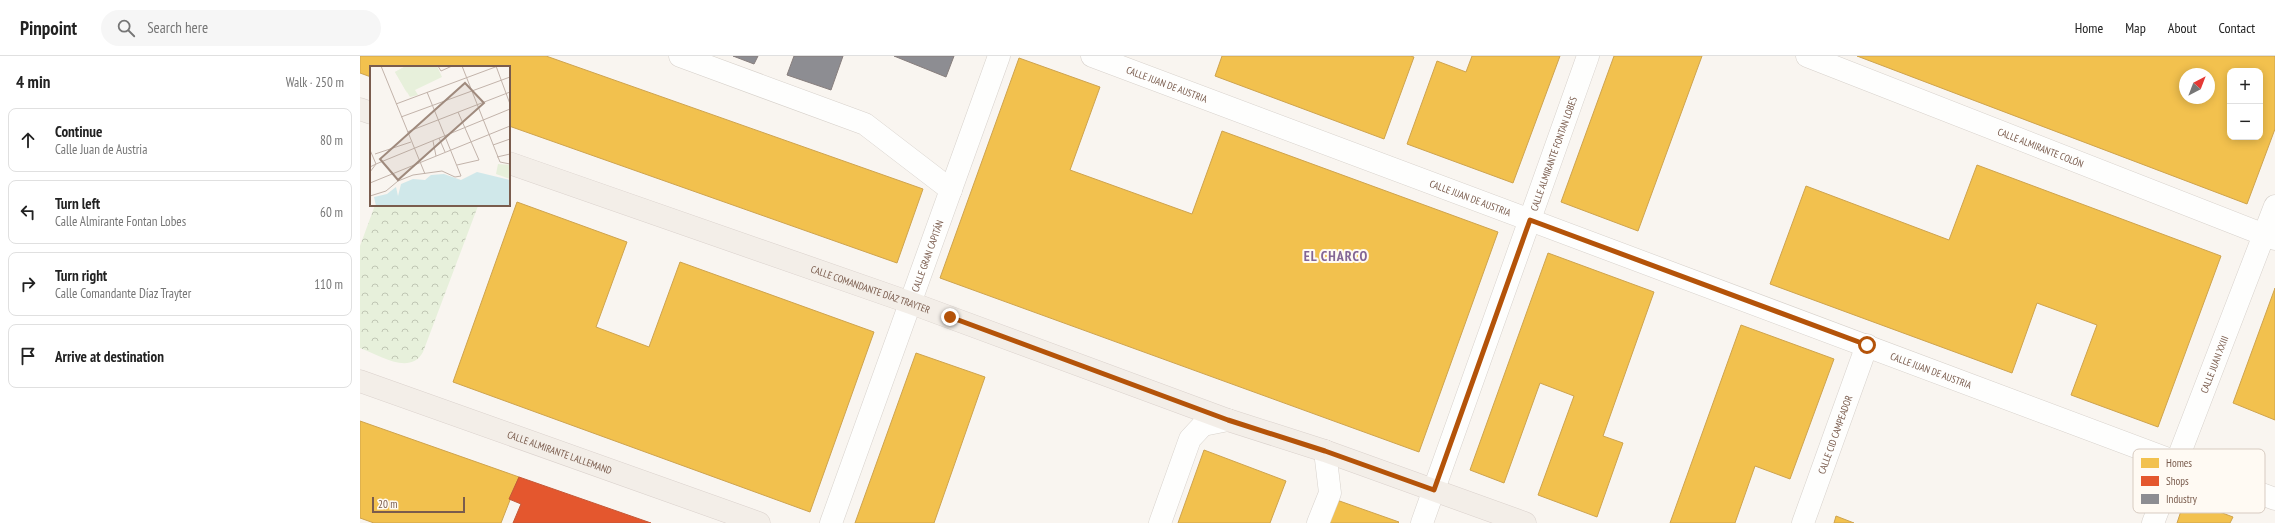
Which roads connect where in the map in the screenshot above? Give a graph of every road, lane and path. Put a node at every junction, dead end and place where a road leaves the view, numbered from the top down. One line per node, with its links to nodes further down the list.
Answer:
1 (680, 56): 9 (street)
2 (999, 56): 9 (street, CALLE GRAN CAPITÁN)
3 (1092, 56): 11 (street, CALLE JUAN DE AUSTRIA)
4 (1588, 56): 11 (street, CALLE ALMIRANTE FONTAN LOBES)
5 (1807, 56): 12 (street, CALLE ALMIRANTE COLÓN)
6 (360, 109): 7 (main road)
7 (370, 113)
8 (510, 163): 13 (main road, CALLE COMANDANTE DÍAZ TRAYTER)
9 (951, 190): 13 (street, CALLE GRAN CAPITÁN)
10 (2275, 206): 12 (street, CALLE JUAN XXIII)
11 (1530, 220): 14 (street, CALLE JUAN DE AUSTRIA); 20 (street, CALLE ALMIRANTE FONTAN LOBES)
12 (2270, 237): 18 (street, CALLE JUAN XXIII)
13 (911, 303): 16 (main road, CALLE COMANDANTE DÍAZ TRAYTER); 25 (street, CALLE GRAN CAPITÁN)
14 (1867, 345): 17 (street, CALLE JUAN DE AUSTRIA); 30 (street, CALLE CID CAMPEADOR)
15 (360, 381): 24 (main road, CALLE ALMIRANTE LALLEMAND)
16 (1228, 420): 19 (main road, CALLE COMANDANTE DÍAZ TRAYTER); 26 (street)
17 (2145, 449)
18 (2182, 449)
19 (1325, 451): 20 (main road, CALLE COMANDANTE DÍAZ TRAYTER); 27 (street)
20 (1434, 490): 28 (street, CALLE ALMIRANTE FONTAN LOBES); 29 (main road, CALLE COMANDANTE DÍAZ TRAYTER)
21 (2265, 495): 22 (street, CALLE JUAN DE AUSTRIA)
22 (2275, 499)
23 (2157, 513): 31 (street, CALLE JUAN XXIII)
24 (759, 523)
25 (831, 523)
26 (1160, 523)
27 (1318, 523)
28 (1422, 523)
29 (1525, 523)
30 (1803, 523)
31 (2153, 523)

